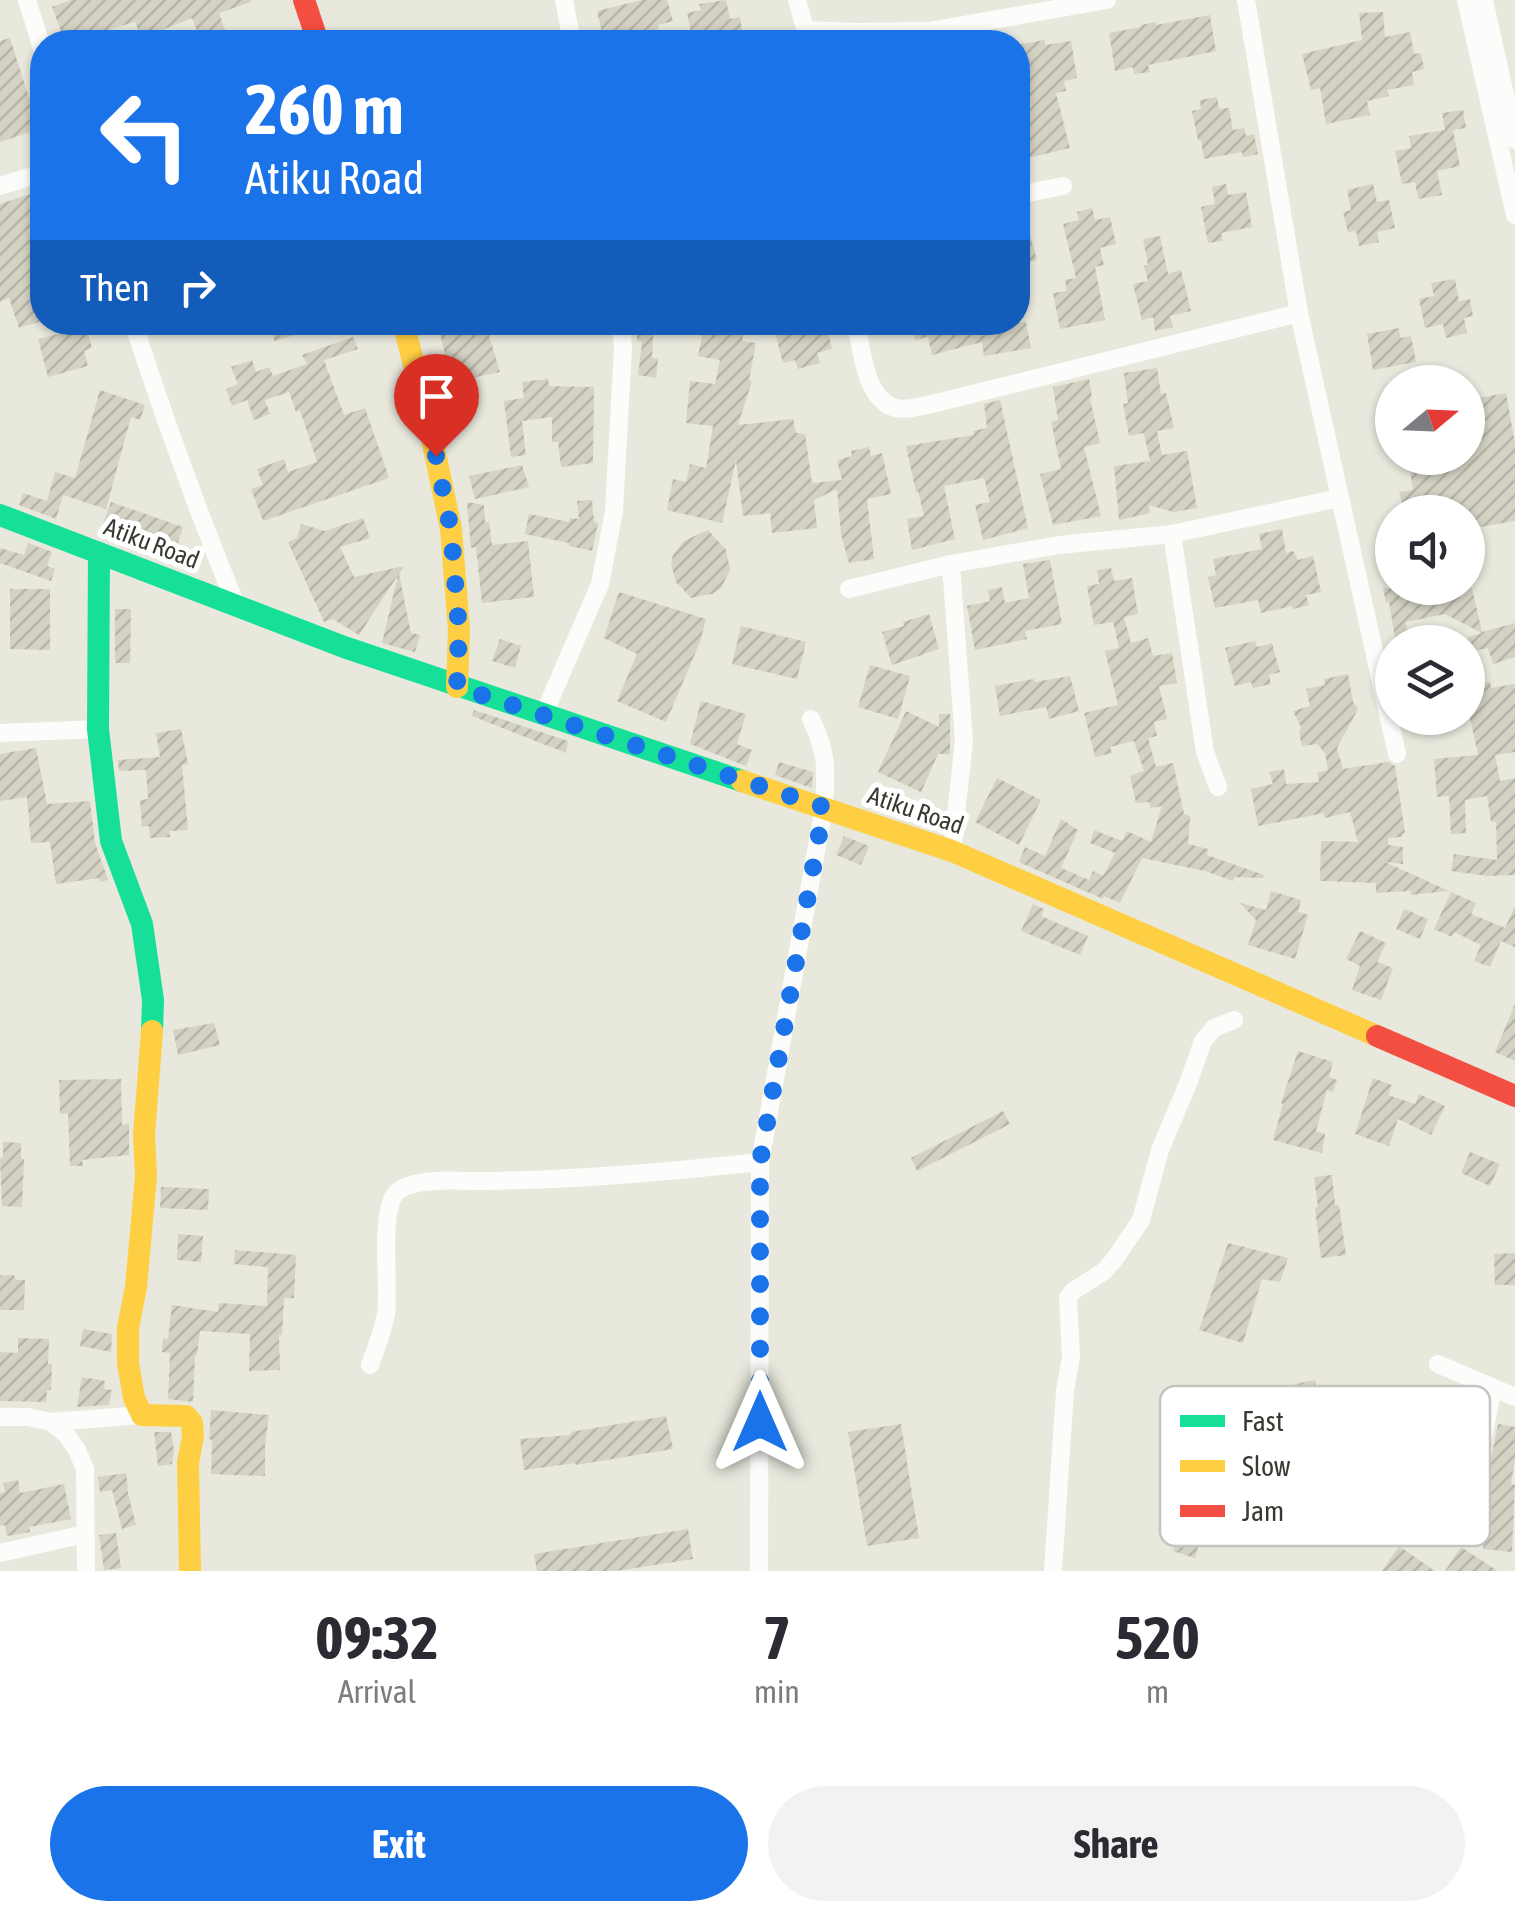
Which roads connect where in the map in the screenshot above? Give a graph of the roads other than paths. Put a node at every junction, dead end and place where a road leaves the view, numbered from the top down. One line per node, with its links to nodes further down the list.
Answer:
1 (28, 0): 9 (street)
2 (304, 0): 10 (street)
3 (564, 0): 11 (street)
4 (797, 0): 12 (street)
5 (1108, 0): 13 (street)
6 (1246, 0): 20 (street)
7 (1466, 0): 19 (street)
8 (1484, 0): 14 (street)
9 (37, 30)
10 (314, 30)
11 (570, 30)
12 (805, 30)
13 (936, 30)
14 (1515, 140)
15 (30, 177): 16 (street)
16 (0, 186)
17 (1064, 186): 18 (street)
18 (1030, 193)
19 (1515, 215)
20 (1299, 313): 24 (street); 25 (street)
21 (137, 335): 31 (street)
22 (406, 335): 32 (street)
23 (622, 335): 33 (street)
24 (859, 335)
25 (1339, 498): 27 (street); 37 (street)
26 (0, 514): 28 (street, Atiku Road)
27 (1172, 534): 29 (street); 38 (street)
28 (99, 553): 31 (street, Atiku Road); 35 (street)
29 (951, 564): 30 (street); 40 (street)
30 (849, 589)
31 (236, 605): 32 (street, Atiku Road)
32 (457, 687): 33 (street, Atiku Road)
33 (544, 716): 39 (street, Atiku Road)
34 (811, 720): 39 (street)
35 (98, 729): 36 (street); 51 (street)
36 (0, 733)
37 (1398, 754)
38 (1218, 787)
39 (824, 807): 40 (street, Atiku Road); 43 (street)
40 (952, 851): 42 (street, Atiku Road)
41 (1234, 1020): 59 (street)
42 (1515, 1096)
43 (760, 1162): 45 (street); 58 (street)
44 (1438, 1364): 46 (street)
45 (370, 1365)
46 (1486, 1386)
47 (1490, 1388): 48 (street)
48 (1493, 1389): 49 (street); 50 (street)
49 (1515, 1396)
50 (1490, 1404)
51 (142, 1415): 53 (street); 57 (street)
52 (0, 1418): 53 (street)
53 (51, 1422): 54 (street)
54 (86, 1534): 55 (street); 56 (street)
55 (0, 1553)
56 (86, 1571)
57 (190, 1571)
58 (759, 1571)
59 (1054, 1571)

